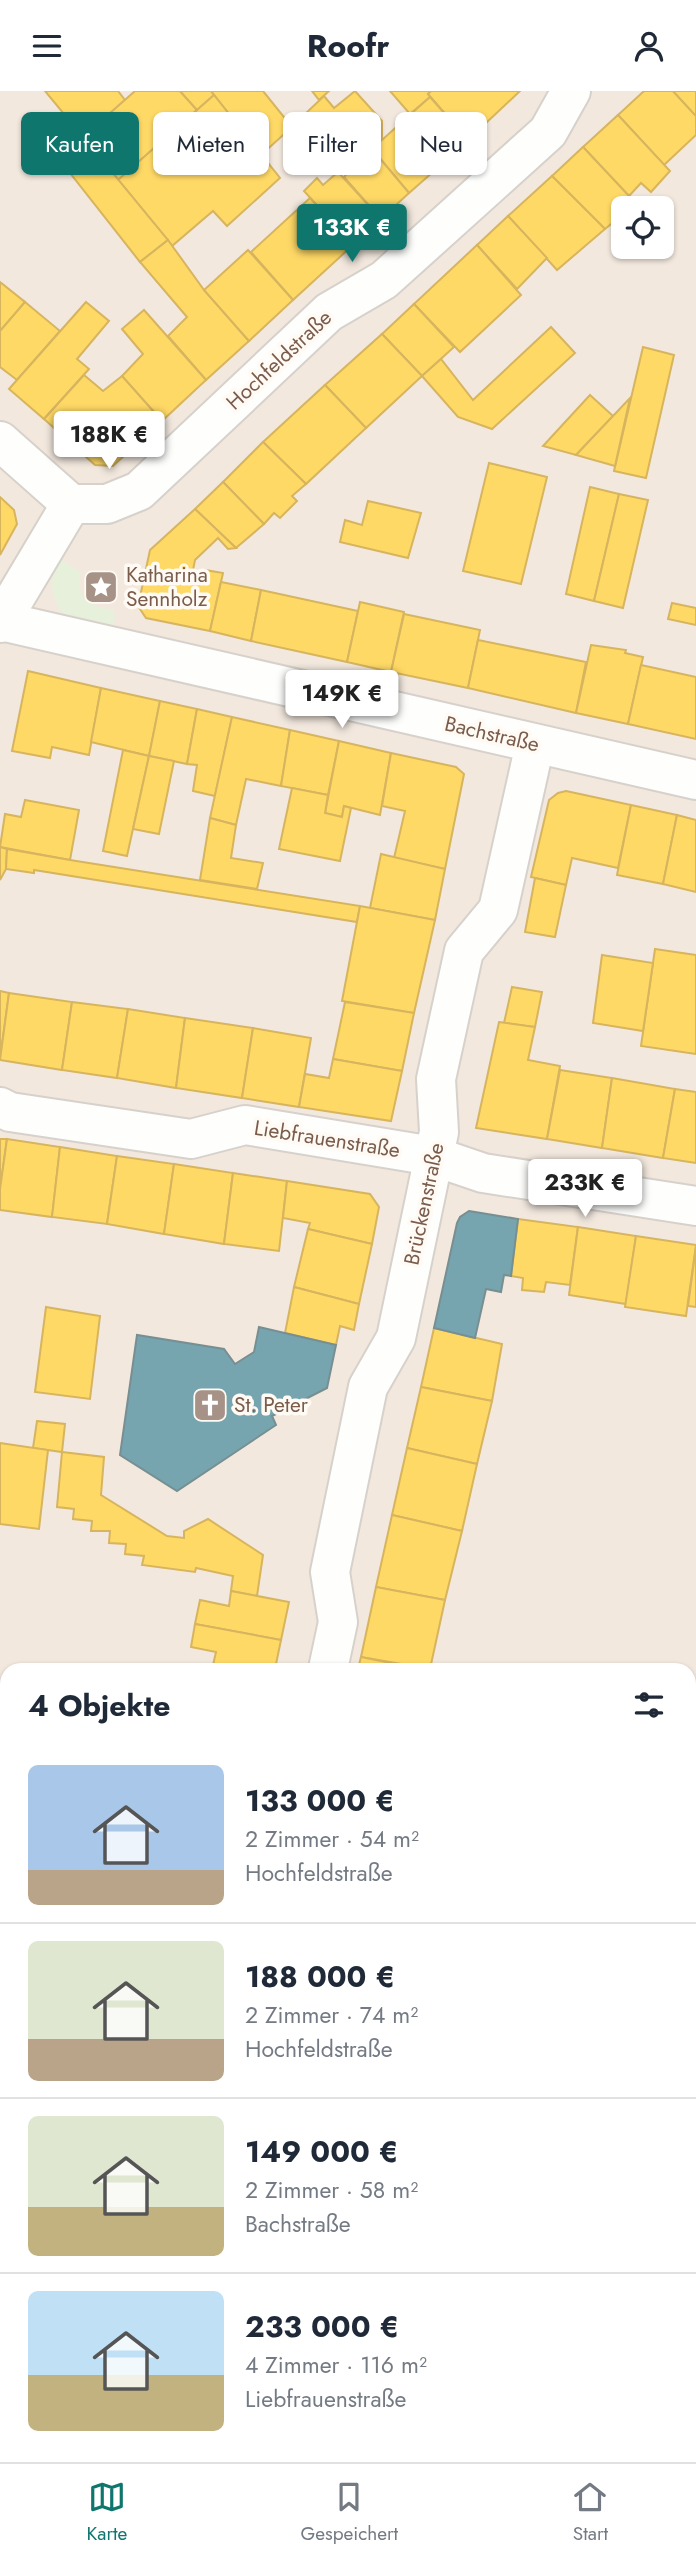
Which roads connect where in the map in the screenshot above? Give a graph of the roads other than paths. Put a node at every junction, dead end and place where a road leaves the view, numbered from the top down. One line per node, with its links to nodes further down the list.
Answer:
1 (571, 91): 3 (street, Hochfeldstraße)
2 (0, 441): 3 (street)
3 (71, 505): 4 (street)
4 (1, 622): 5 (street, Bachstraße)
5 (535, 744): 6 (street, Bachstraße); 8 (street, Brückenstraße)
6 (696, 780)
7 (0, 1107): 8 (street, Liebfrauenstraße)
8 (433, 1156): 9 (street, Liebfrauenstraße); 10 (street, Brückenstraße)
9 (696, 1206)
10 (329, 1663)

